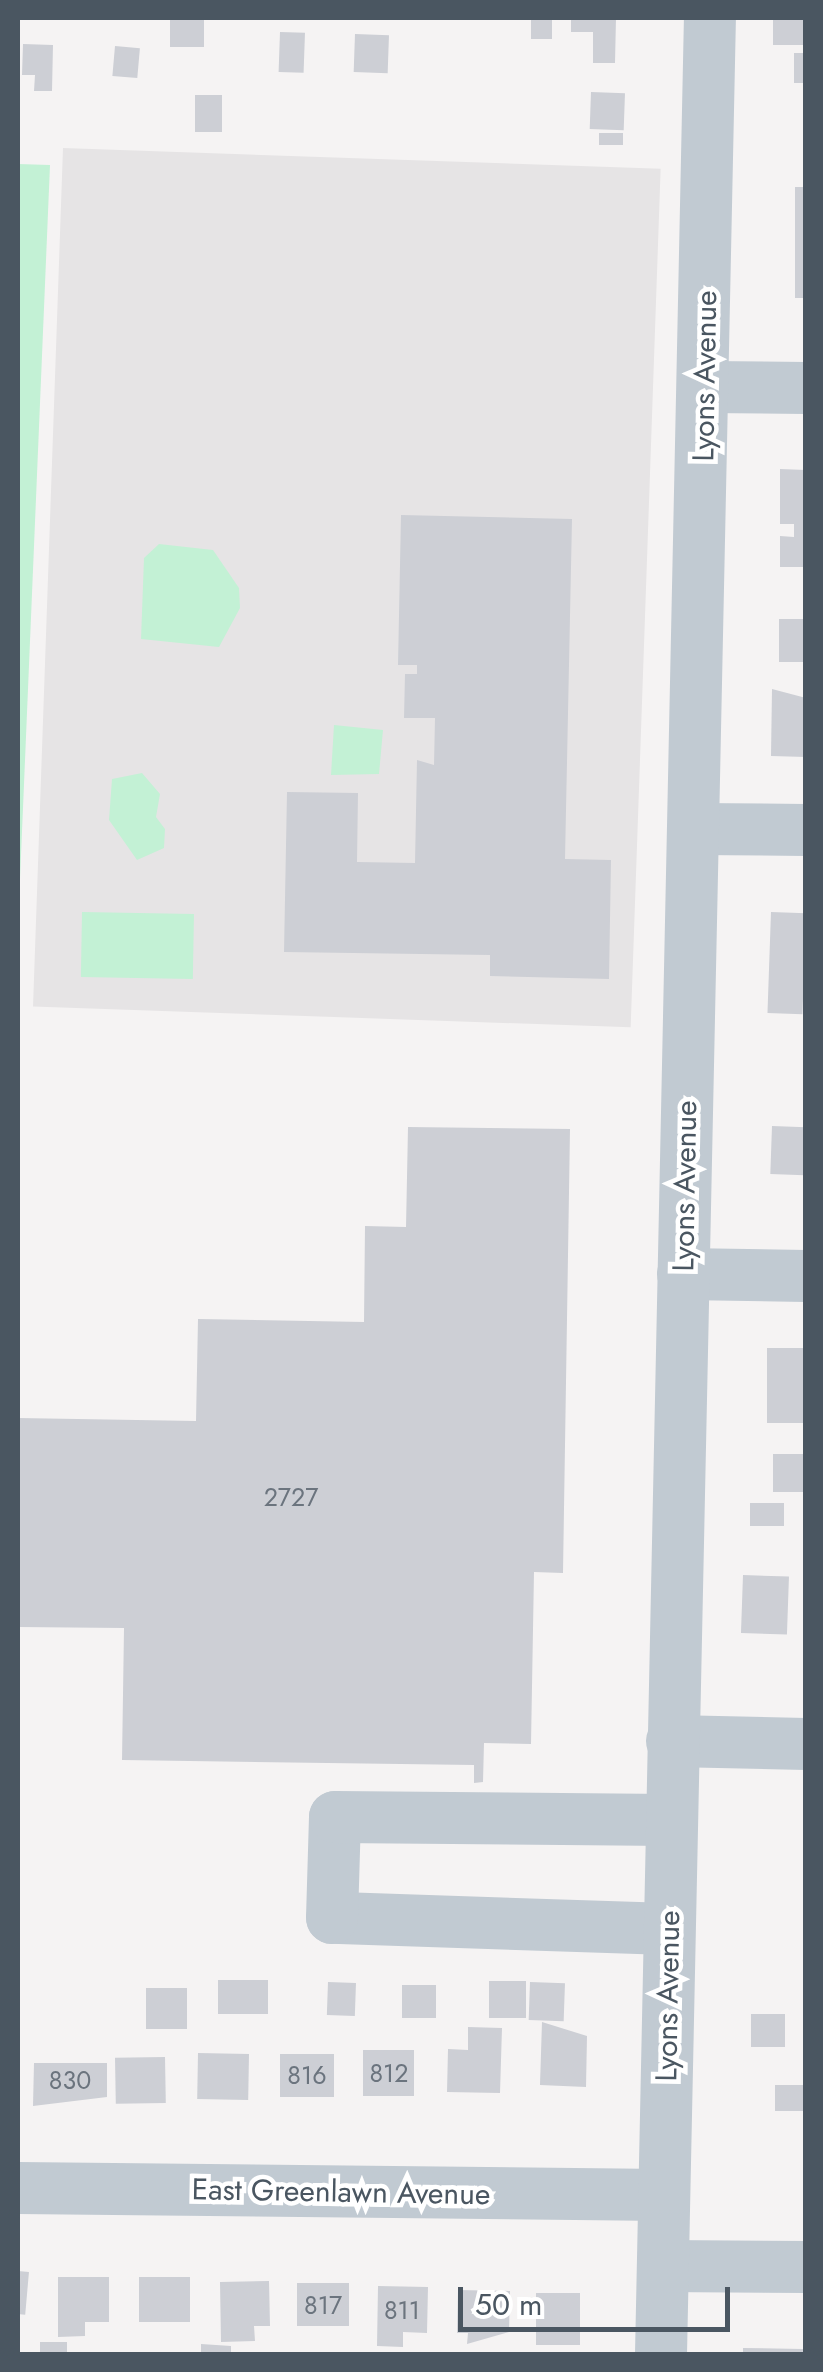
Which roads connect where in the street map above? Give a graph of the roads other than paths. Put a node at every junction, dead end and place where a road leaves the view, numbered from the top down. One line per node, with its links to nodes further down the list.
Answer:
1 (710, 18): 2 (street, Lyons Avenue)
2 (706, 387): 3 (street); 4 (street, Lyons Avenue)
3 (806, 388)
4 (694, 829): 5 (street); 6 (street, Lyons Avenue)
5 (806, 830)
6 (683, 1274): 7 (street); 8 (street, Lyons Avenue)
7 (806, 1276)
8 (672, 1741): 9 (street); 10 (street, Lyons Avenue)
9 (806, 1744)
10 (670, 1820): 11 (street, Lyons Avenue); 11 (street)
11 (669, 1929): 13 (street, Lyons Avenue)
12 (18, 2188): 13 (street, East Greenlawn Avenue)
13 (664, 2195): 14 (street, Lyons Avenue)
14 (663, 2266): 15 (street); 16 (street, Lyons Avenue)
15 (806, 2268)
16 (661, 2354)

